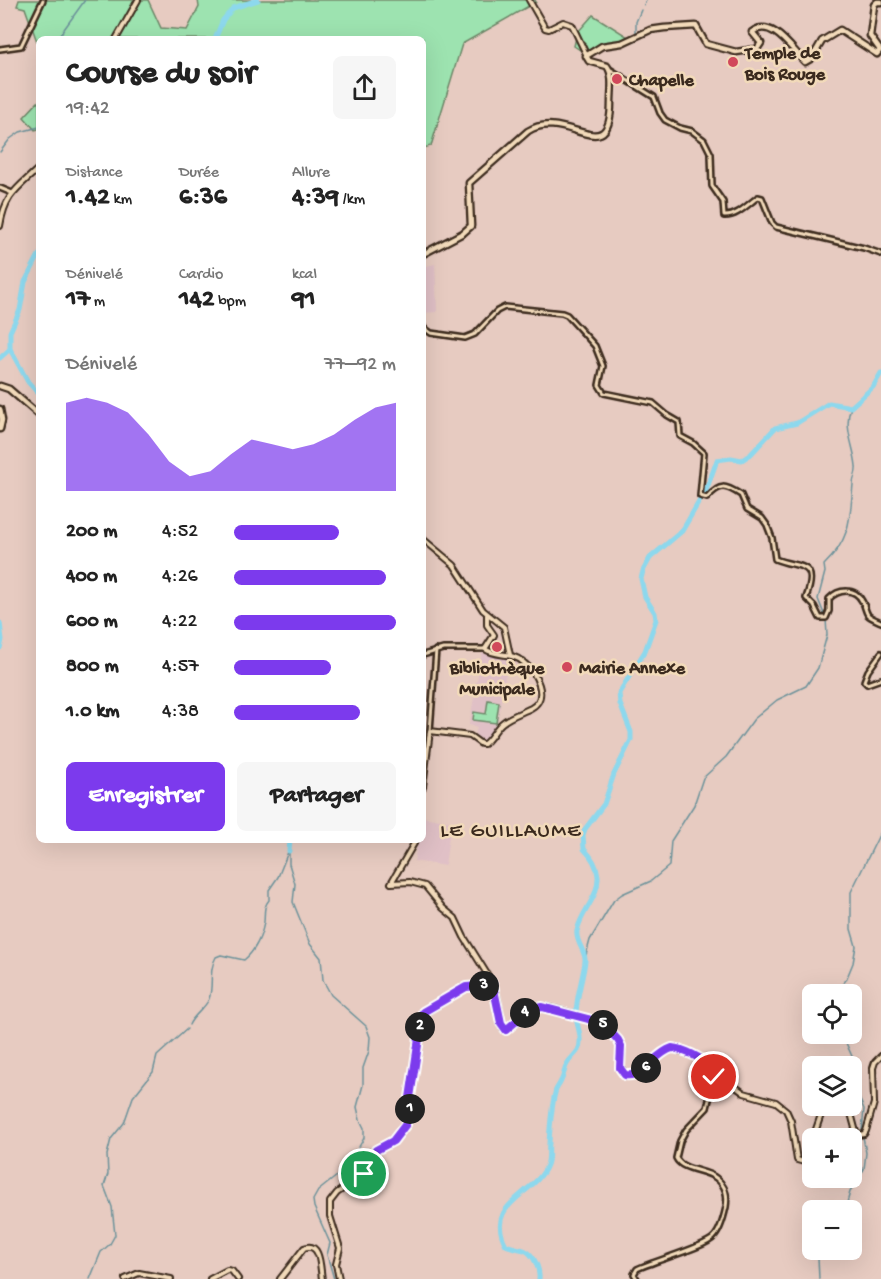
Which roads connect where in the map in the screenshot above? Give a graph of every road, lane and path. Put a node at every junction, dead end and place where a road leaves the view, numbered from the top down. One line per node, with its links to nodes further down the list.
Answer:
1 (43, 0): 6 (street)
2 (138, 0): 5 (main road)
3 (530, 0): 7 (main road)
4 (881, 2): 7 (main road)
5 (118, 36)
6 (0, 49)
7 (586, 54): 8 (main road)
8 (609, 69): 13 (main road); 14 (street)
9 (36, 171): 11 (main road)
10 (0, 188): 11 (street)
11 (12, 194): 12 (main road)
12 (0, 226)
13 (426, 252)
14 (881, 254)
15 (426, 329): 22 (street)
16 (0, 386): 18 (main road)
17 (0, 409): 19 (main road)
18 (36, 412)
19 (0, 429)
20 (426, 542): 21 (main road)
21 (487, 615): 23 (main road); 27 (main road)
22 (881, 622)
23 (485, 649): 24 (street); 27 (main road)
24 (436, 650): 26 (street); 29 (street)
25 (881, 653): 28 (street)
26 (426, 654)
27 (510, 655): 29 (main road)
28 (881, 679)
29 (430, 731): 30 (main road)
30 (426, 763)
31 (414, 843): 32 (main road)
32 (493, 985): 34 (main road); 43 (main road)
33 (881, 1056): 35 (main road)
34 (717, 1078): 36 (main road); 44 (street)
35 (852, 1116)
36 (802, 1161)
37 (125, 1279): 38 (main road)
38 (171, 1279)
39 (210, 1279): 40 (main road)
40 (238, 1279)
41 (280, 1279): 42 (main road)
42 (322, 1279)
43 (339, 1279)
44 (637, 1279)

